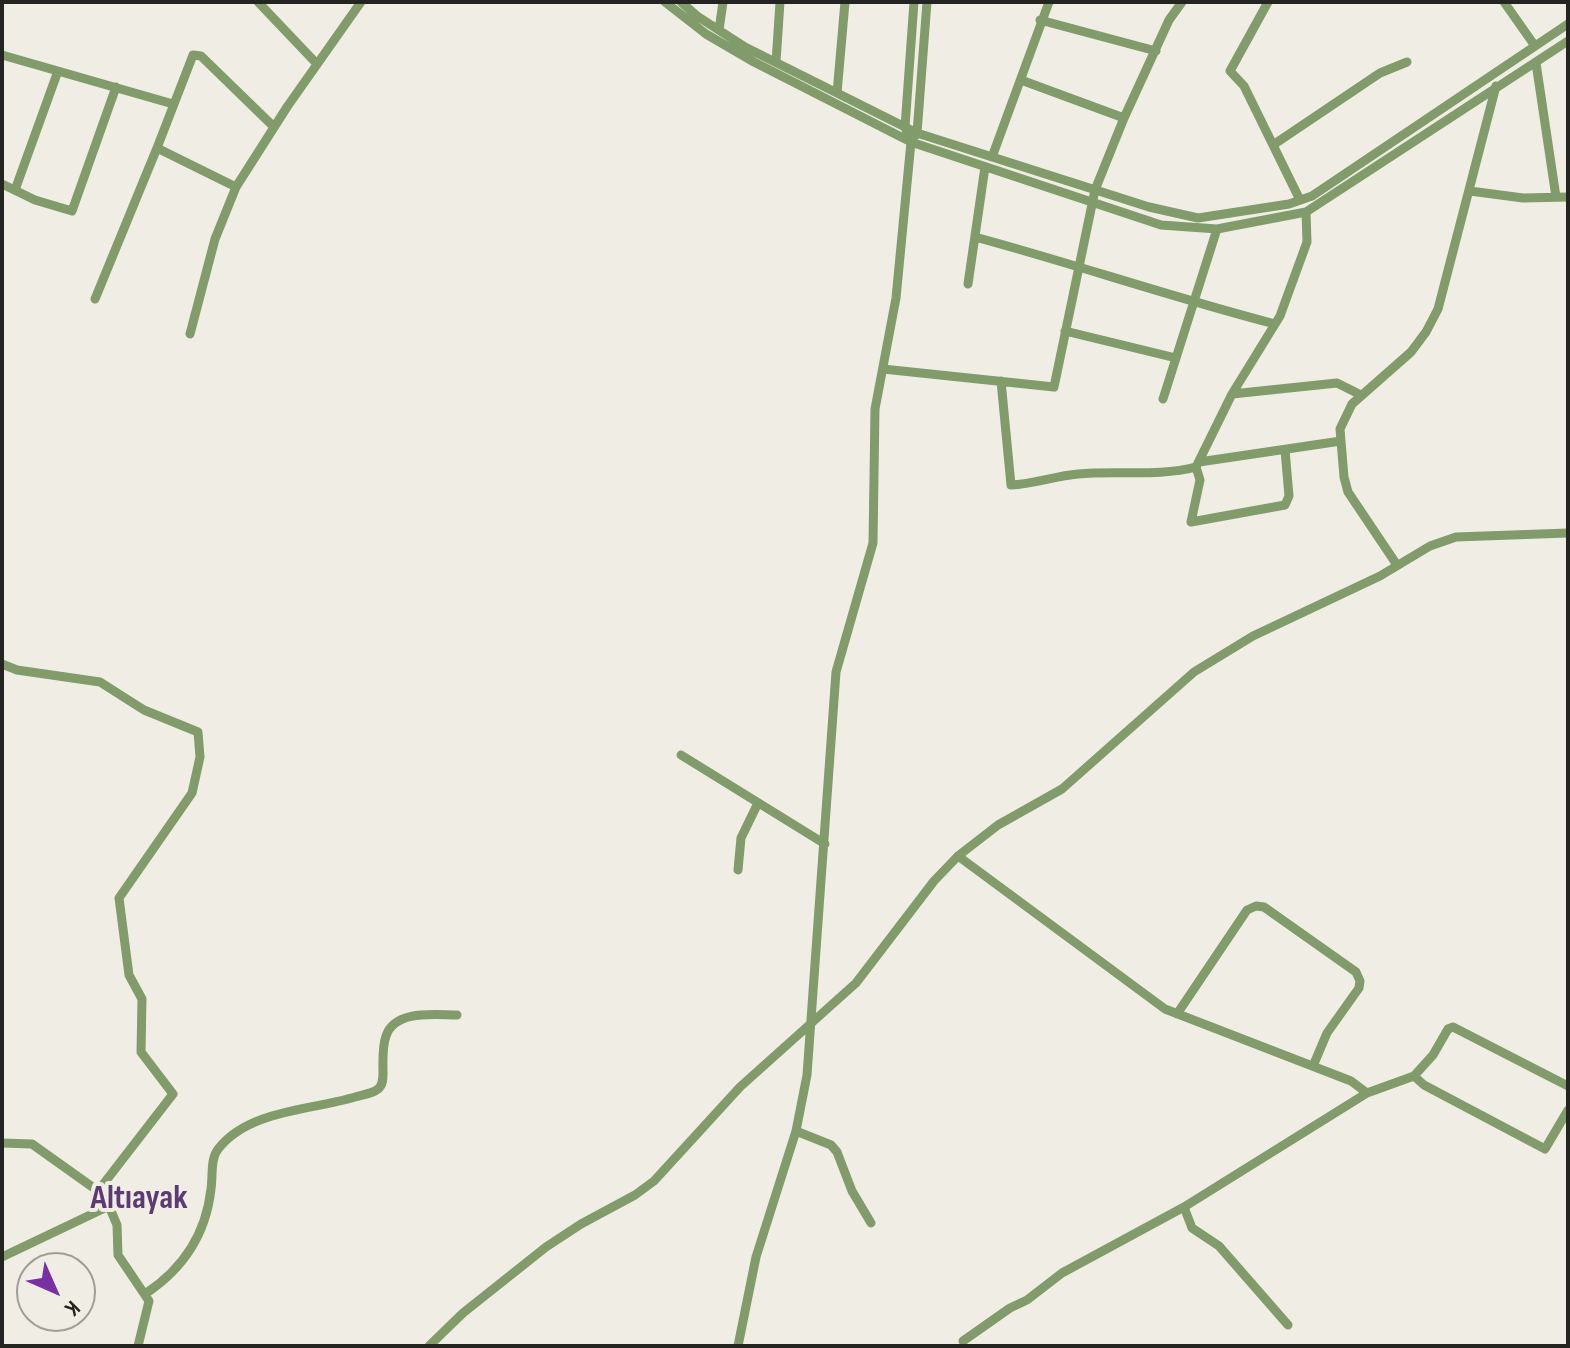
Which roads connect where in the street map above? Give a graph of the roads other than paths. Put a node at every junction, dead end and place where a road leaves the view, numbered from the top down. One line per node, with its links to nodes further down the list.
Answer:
1 (258, 2): 24 (street)
2 (361, 2): 24 (street)
3 (665, 2): 36 (street)
4 (681, 2): 16 (street)
5 (723, 2): 16 (street)
6 (780, 2): 21 (street)
7 (845, 2): 30 (street)
8 (914, 2): 34 (street)
9 (927, 2): 35 (street)
10 (1049, 2): 14 (street)
11 (1182, 2): 19 (street)
12 (1268, 2): 37 (street)
13 (1504, 2): 18 (street)
14 (1040, 20): 19 (street); 27 (street)
15 (1568, 24): 18 (street)
16 (719, 30): 21 (street)
17 (1568, 41): 23 (street)
18 (1535, 46): 26 (street)
19 (1156, 51): 32 (street)
20 (2, 55): 25 (street)
21 (776, 62): 30 (street)
22 (1407, 62): 37 (street)
23 (1536, 63): 29 (street); 46 (street)
24 (317, 64): 33 (street)
25 (58, 71): 28 (street); 43 (street)
26 (1490, 76): 29 (street); 48 (street)
27 (1021, 80): 32 (street); 39 (street)
28 (116, 87): 31 (street); 43 (street)
29 (1497, 89): 45 (street); 50 (street)
30 (837, 93): 34 (street)
31 (173, 104): 33 (street); 38 (street)
32 (1124, 118): 44 (street)
33 (274, 127): 42 (street)
34 (905, 127): 35 (street); 36 (street)
35 (917, 133): 36 (street); 39 (street)
36 (911, 142): 40 (street); 61 (street)
37 (1273, 145): 48 (street)
38 (157, 148): 42 (street); 55 (street)
39 (992, 157): 44 (street)
40 (985, 167): 49 (street); 52 (street)
41 (2, 184): 43 (street)
42 (236, 187): 59 (street)
43 (15, 190)
44 (1095, 190): 48 (street); 49 (street)
45 (1470, 191): 46 (street); 64 (street)
46 (1556, 197): 47 (street)
47 (1568, 197)
48 (1300, 200)
49 (1092, 202): 51 (street); 53 (street)
50 (1306, 212): 51 (street); 57 (street)
51 (1217, 229): 56 (street)
52 (975, 237): 53 (street); 54 (street)
53 (1078, 265): 56 (street); 58 (street)
54 (968, 284)
55 (95, 299)
56 (1194, 303): 57 (street); 60 (street)
57 (1275, 324): 63 (street)
58 (1065, 331): 60 (street); 62 (street)
59 (190, 334)
60 (1176, 358): 65 (street)
61 (883, 369): 62 (street); 74 (street)
62 (1001, 381): 68 (street)
63 (1232, 394): 64 (street); 68 (street)
64 (1361, 395): 66 (street)
65 (1163, 399)
66 (1341, 441): 67 (street); 70 (street)
67 (1285, 450): 68 (street); 68 (street)
68 (1197, 464)
69 (1568, 533): 70 (street)
70 (1397, 565): 75 (street)
71 (2, 664): 87 (street)
72 (681, 755): 73 (street)
73 (758, 803): 74 (street); 76 (street)
74 (825, 844): 79 (street)
75 (958, 856): 77 (street); 79 (street)
76 (738, 870)
77 (1177, 1014): 80 (street); 80 (street)
78 (457, 1015): 92 (street)
79 (813, 1023): 85 (street); 96 (street)
80 (1313, 1066): 83 (street)
81 (1414, 1076): 82 (street); 83 (street); 84 (street)
82 (1568, 1086)
83 (1367, 1093): 89 (street)
84 (1568, 1110)
85 (796, 1131): 90 (street); 97 (street)
86 (2, 1143): 87 (street)
87 (98, 1191): 88 (street)
88 (109, 1206): 91 (street); 92 (street)
89 (1184, 1207): 93 (street); 94 (street)
90 (871, 1223)
91 (2, 1257)
92 (145, 1294): 95 (street)
93 (1288, 1325)
94 (963, 1341)
95 (138, 1346)
96 (429, 1346)
97 (738, 1346)

